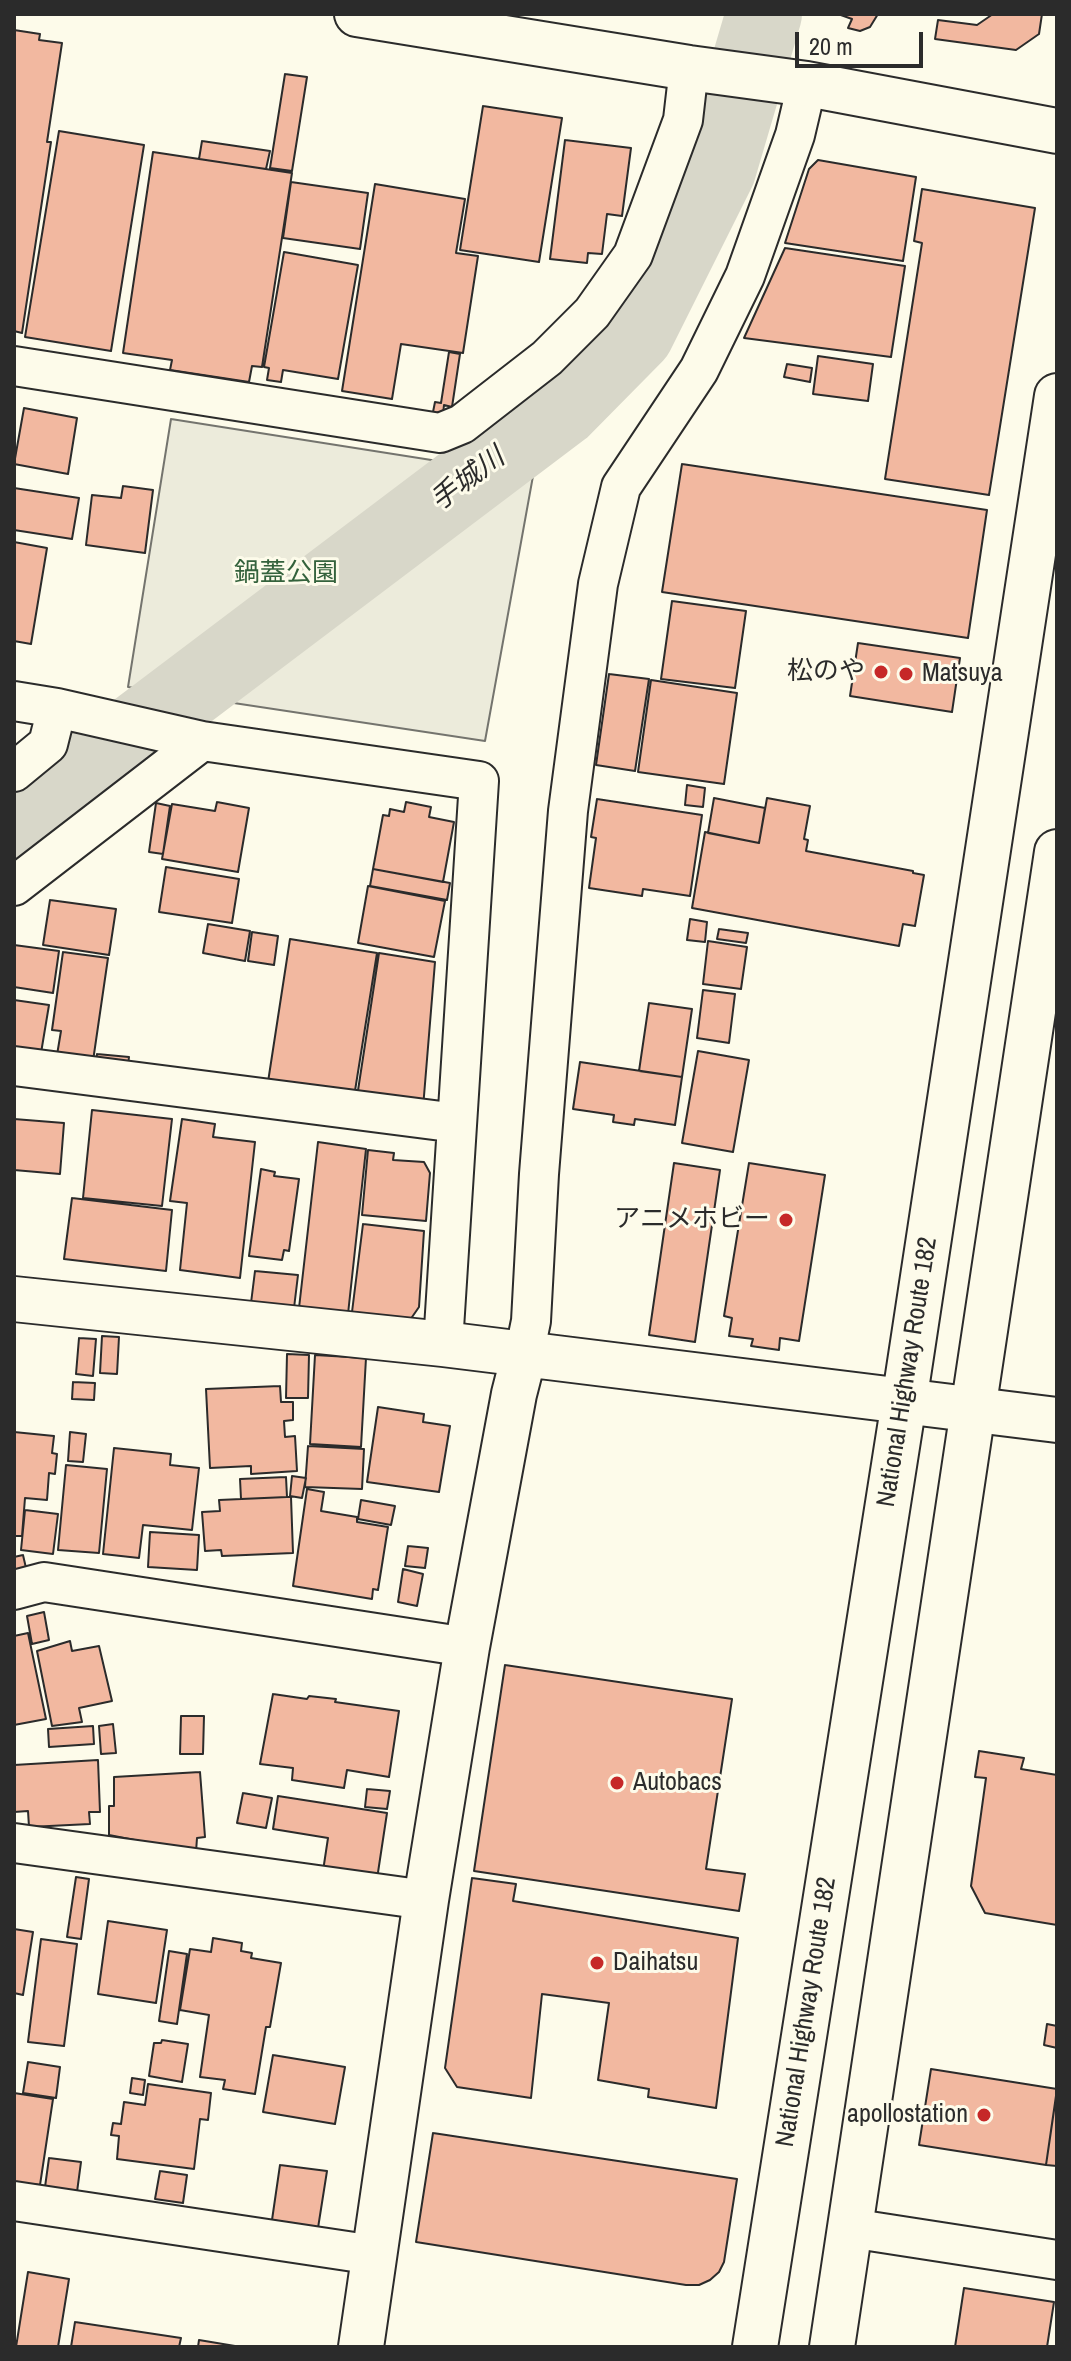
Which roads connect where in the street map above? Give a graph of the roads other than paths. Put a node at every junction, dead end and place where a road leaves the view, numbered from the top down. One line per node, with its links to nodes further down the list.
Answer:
1 (357, 14): 2 (main road)
2 (698, 69): 3 (main road); 5 (street)
3 (799, 82): 4 (main road); 18 (street)
4 (1057, 131)
5 (14, 366)
6 (1057, 396): 19 (main road, National Highway Route 182)
7 (14, 701): 8 (street)
8 (57, 708): 9 (street); 10 (street)
9 (192, 739): 12 (street); 15 (street)
10 (14, 772)
11 (1057, 852): 13 (main road)
12 (14, 886)
13 (1046, 1000): 20 (main road)
14 (14, 1066): 15 (street)
15 (457, 1123): 17 (street)
16 (14, 1299): 17 (main road)
17 (443, 1344): 18 (main road)
18 (524, 1355): 19 (main road); 23 (main road)
19 (904, 1402): 20 (main road); 31 (main road, National Highway Route 182)
20 (974, 1411): 21 (main road); 27 (main road)
21 (1057, 1420)
22 (14, 1590): 23 (street)
23 (467, 1647): 25 (main road)
24 (14, 1843): 25 (street)
25 (426, 1900): 28 (main road)
26 (14, 2201): 28 (street)
27 (850, 2228): 29 (street); 32 (main road)
28 (374, 2255): 30 (main road)
29 (1057, 2260)
30 (361, 2347)
31 (755, 2347)
32 (832, 2347)

